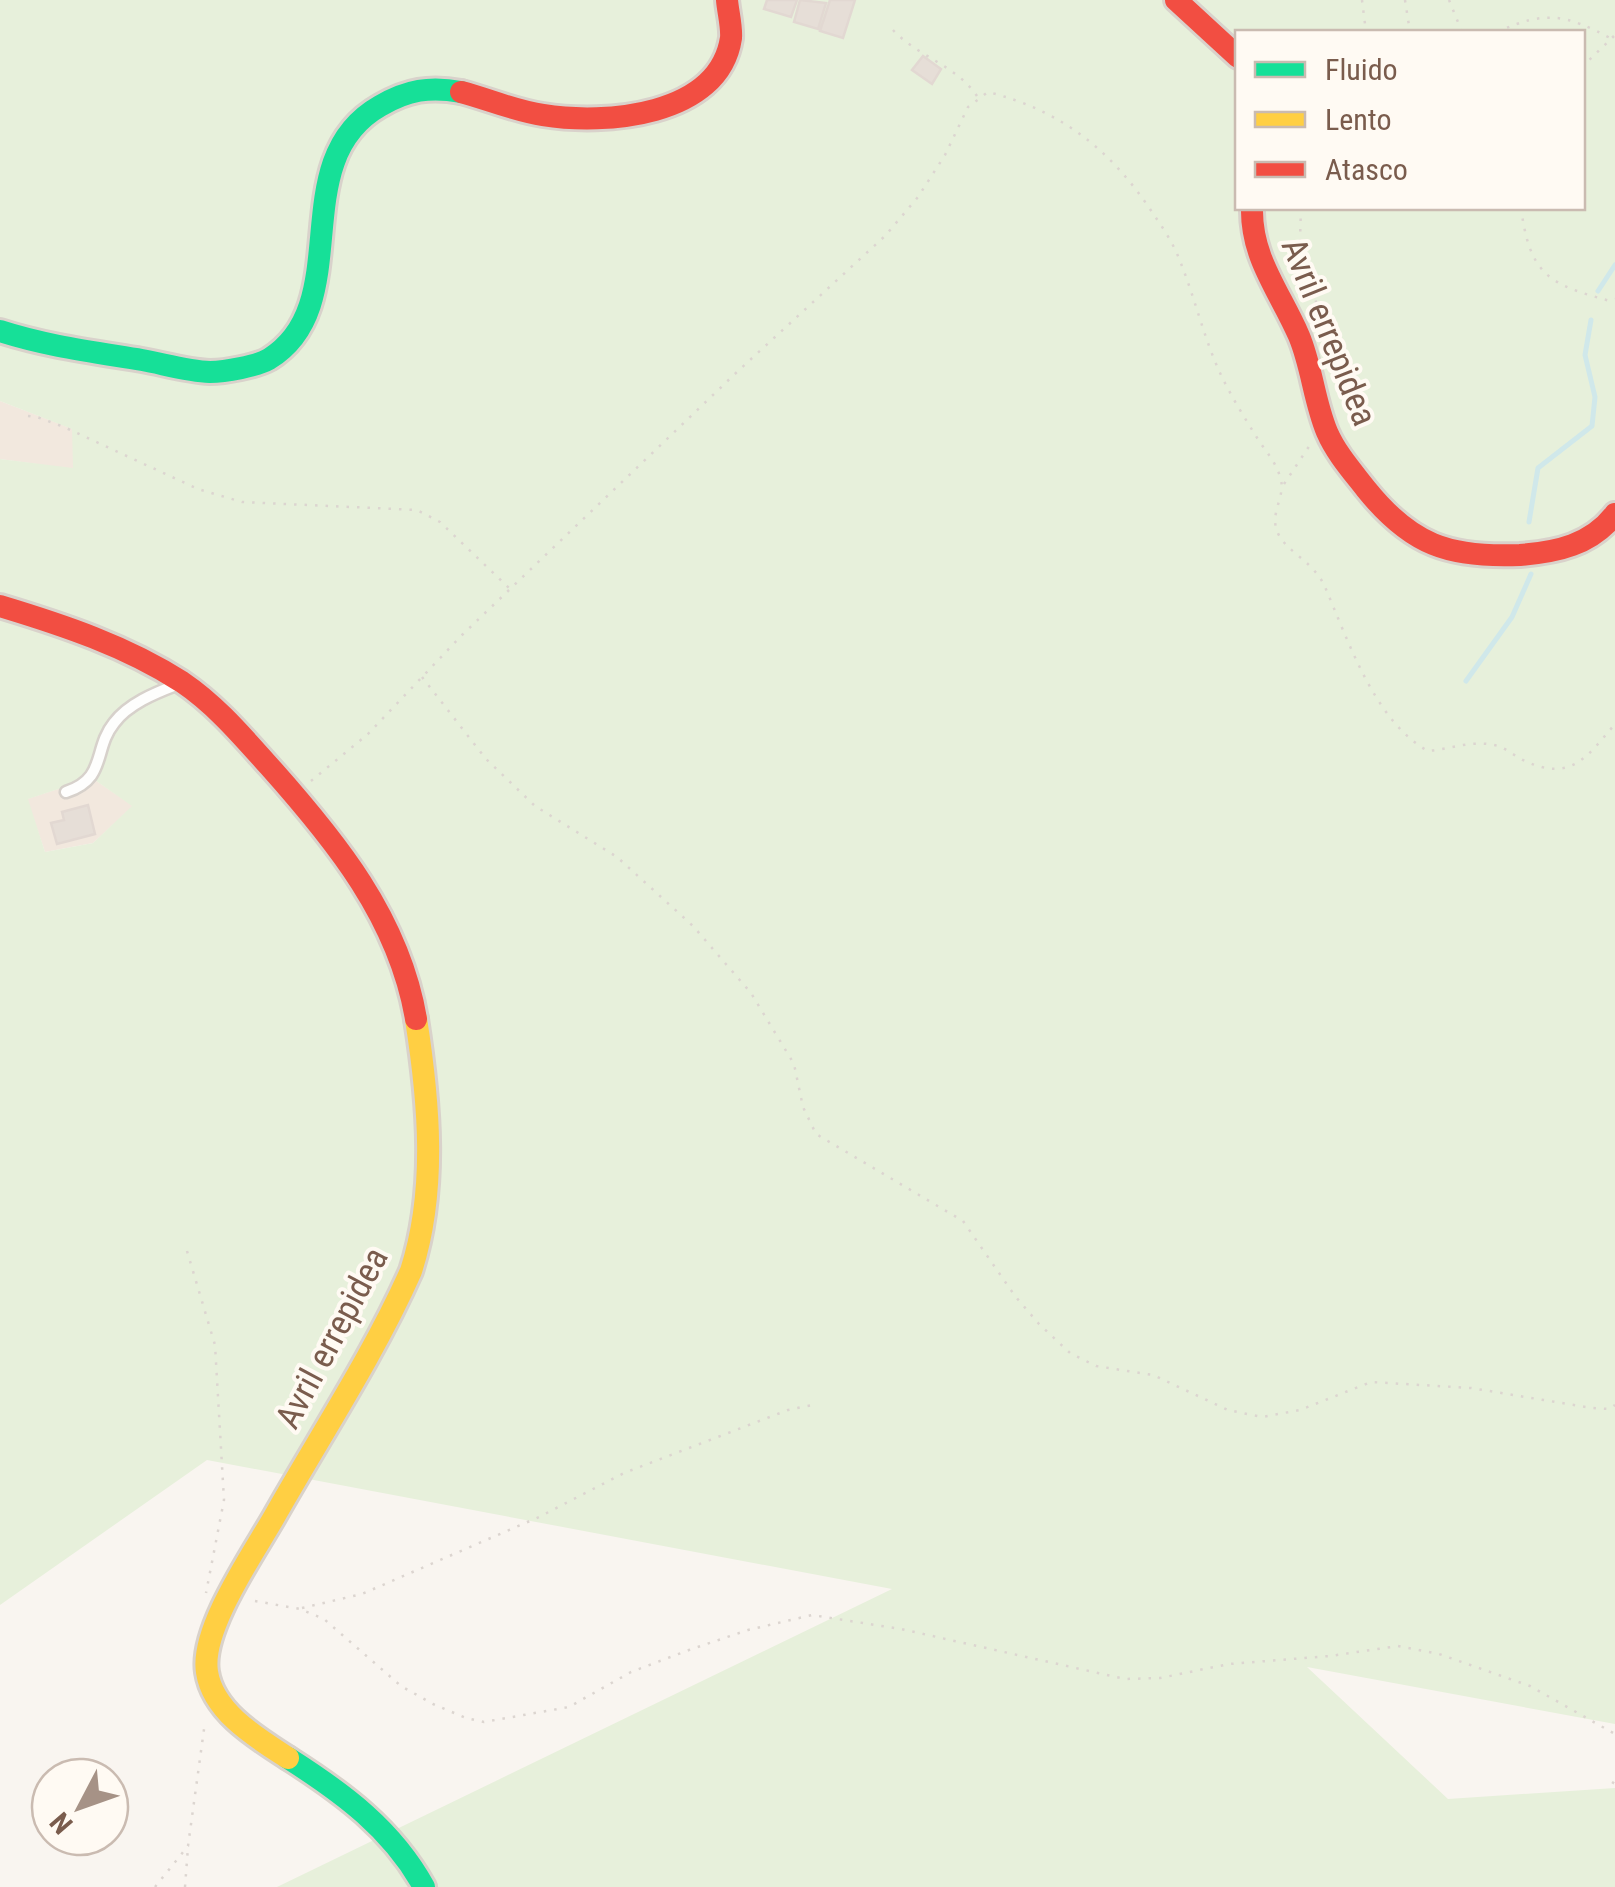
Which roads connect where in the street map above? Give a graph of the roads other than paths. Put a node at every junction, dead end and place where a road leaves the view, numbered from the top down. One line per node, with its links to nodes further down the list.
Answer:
1 (727, 0): 5 (street)
2 (1176, 0): 3 (street)
3 (1235, 53)
4 (1252, 210): 6 (street, Avril errepidea)
5 (0, 331)
6 (1615, 514)
7 (0, 606): 8 (street, Avril errepidea)
8 (182, 682): 9 (lane); 10 (street, Avril errepidea)
9 (66, 792)
10 (424, 1887)

